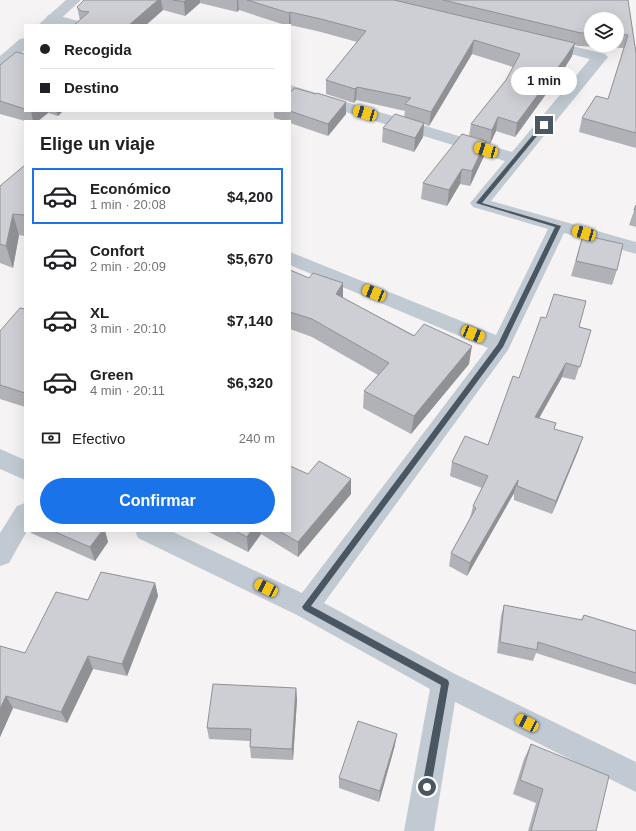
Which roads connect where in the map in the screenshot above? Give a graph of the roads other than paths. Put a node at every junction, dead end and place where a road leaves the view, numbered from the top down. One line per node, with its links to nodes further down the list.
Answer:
1 (74, 0): 2 (street)
2 (49, 22): 3 (street)
3 (67, 24)
4 (531, 40): 8 (street)
5 (24, 43): 6 (street)
6 (0, 64)
7 (291, 90): 8 (street)
8 (516, 159): 9 (street)
9 (558, 226): 10 (street); 12 (street)
10 (636, 248)
11 (291, 258): 12 (street)
12 (501, 345): 18 (street)
13 (0, 458): 14 (street)
14 (24, 470)
15 (24, 516): 17 (street)
16 (149, 532): 18 (street)
17 (0, 555)
18 (306, 607): 19 (street)
19 (445, 683): 20 (street); 21 (street)
20 (636, 777)
21 (419, 831)

